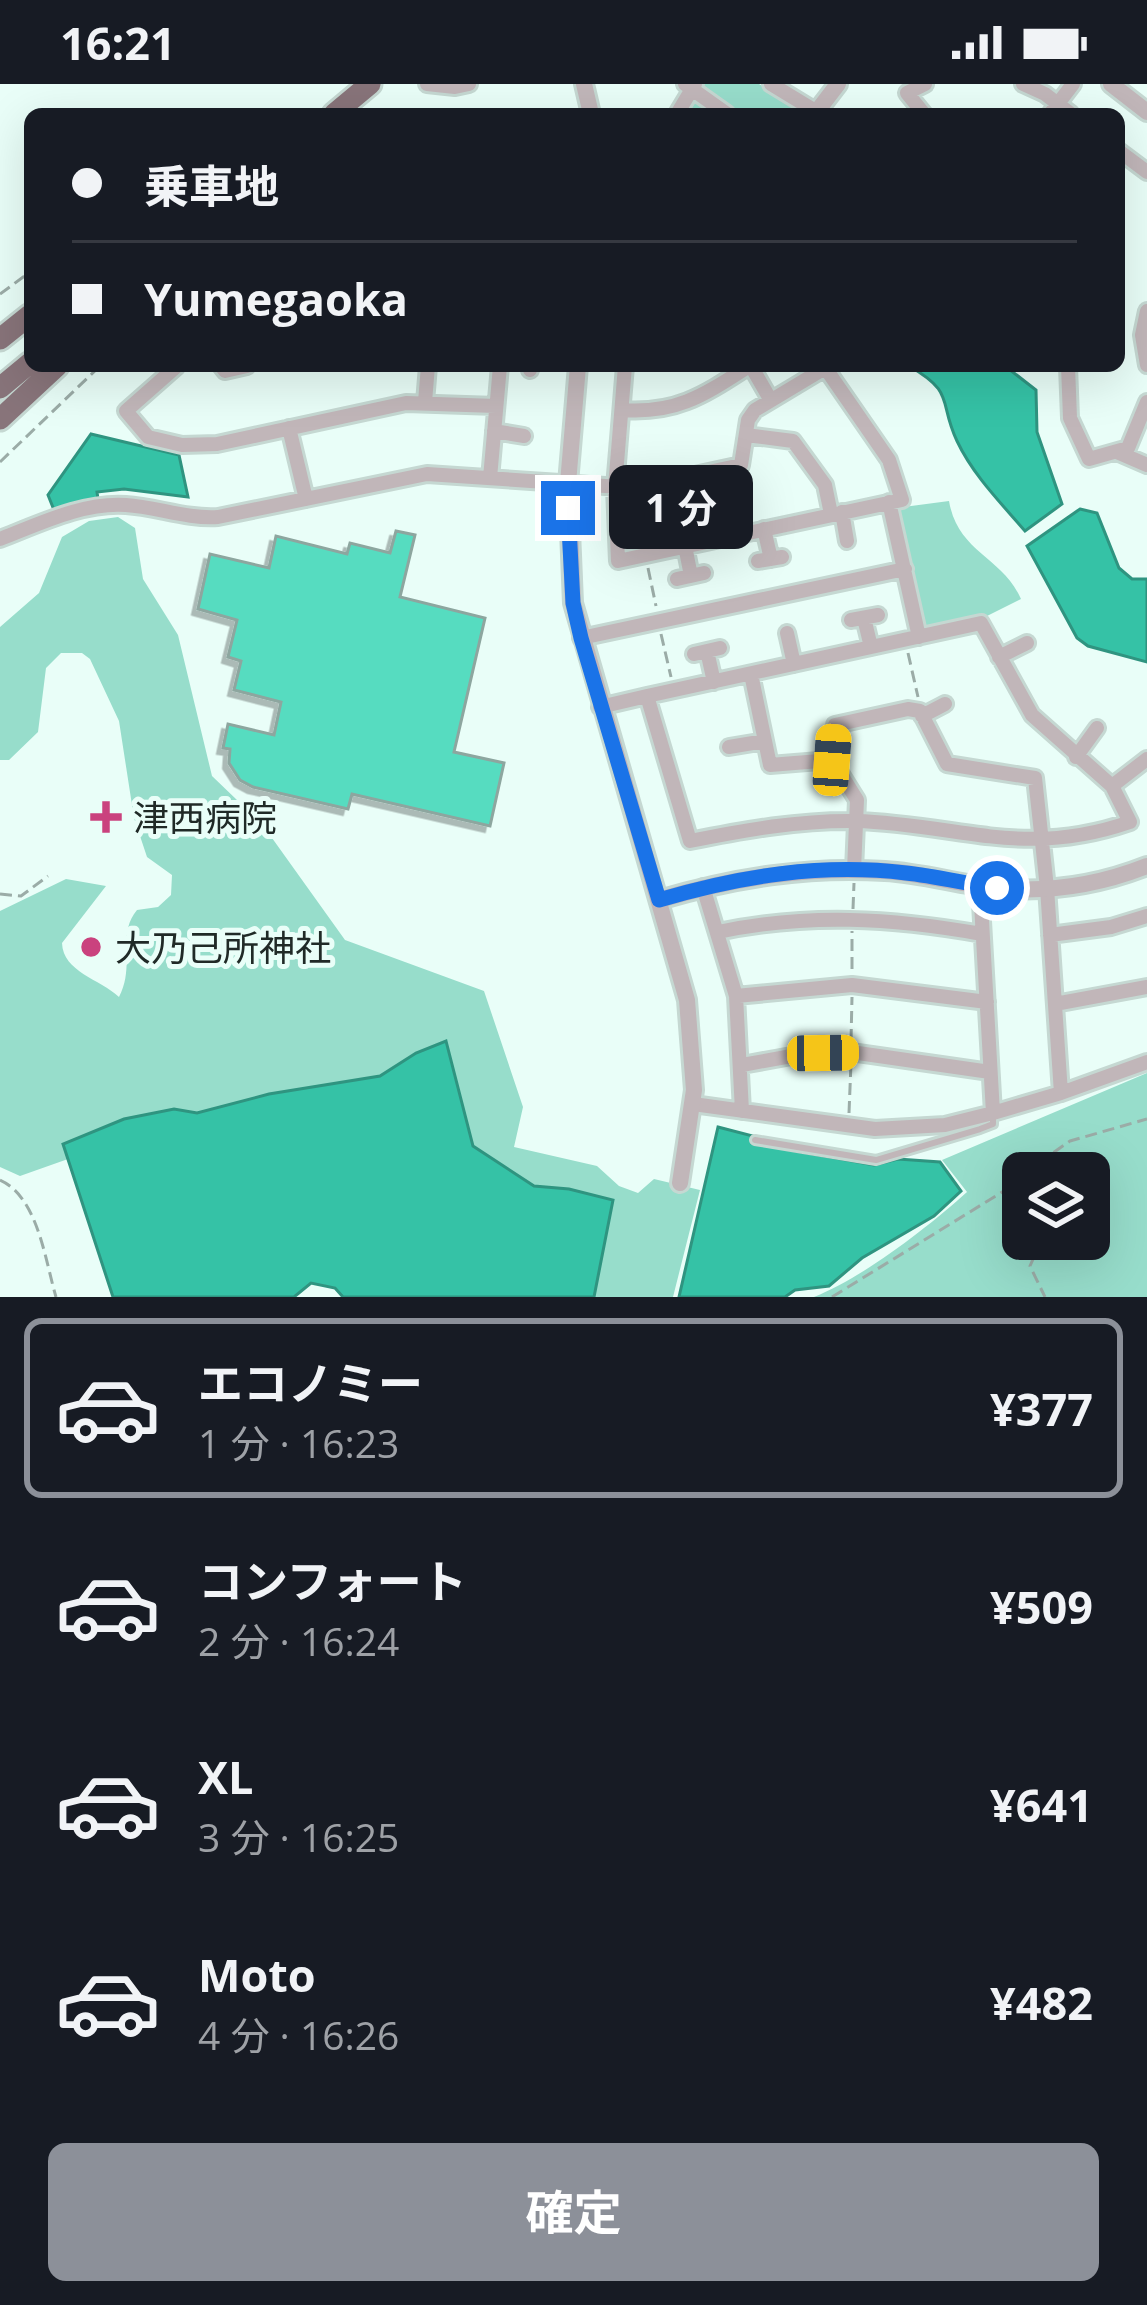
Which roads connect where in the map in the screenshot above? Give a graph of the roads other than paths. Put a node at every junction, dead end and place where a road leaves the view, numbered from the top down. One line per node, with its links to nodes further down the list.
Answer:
1 (427, 84): 2 (street)
2 (469, 84)
3 (838, 84): 14 (street)
4 (925, 84): 15 (street)
5 (1022, 84): 16 (street)
6 (1072, 84): 17 (street)
7 (775, 85): 13 (street)
8 (366, 86): 11 (highway)
9 (691, 86): 12 (street)
10 (1124, 88): 18 (street)
11 (341, 108)
12 (719, 108)
13 (809, 108)
14 (820, 108)
15 (920, 108)
16 (1052, 108)
17 (1054, 108)
18 (1147, 112)
19 (1147, 311): 22 (street)
20 (24, 320): 21 (highway)
21 (0, 339)
22 (1147, 365)
23 (24, 368): 35 (highway)
24 (51, 372): 41 (highway)
25 (170, 372): 42 (street)
26 (428, 372): 37 (street)
27 (499, 372): 39 (street)
28 (577, 372): 49 (street)
29 (625, 372): 40 (street)
30 (740, 372): 40 (street)
31 (754, 372): 36 (street)
32 (816, 372): 36 (street)
33 (828, 372): 52 (street)
34 (1068, 372): 46 (street)
35 (0, 388)
36 (770, 399): 45 (street)
37 (425, 402): 39 (street); 42 (street)
38 (1147, 402): 46 (street)
39 (496, 406): 43 (street)
40 (622, 410): 50 (street)
41 (0, 419)
42 (289, 428): 51 (street)
43 (494, 431): 44 (street); 48 (street)
44 (525, 435)
45 (746, 435): 50 (street); 53 (street)
46 (1117, 452): 47 (street)
47 (1147, 465)
48 (490, 478): 49 (street); 51 (street)
49 (568, 483): 50 (street); 63 (street)
50 (615, 487): 57 (street)
51 (306, 499): 55 (street)
52 (890, 502): 53 (street); 59 (street)
53 (836, 513): 54 (street); 56 (street)
54 (764, 529): 57 (street); 58 (street)
55 (0, 539)
56 (847, 541)
57 (685, 546): 60 (street)
58 (770, 559)
59 (905, 569): 63 (street); 64 (street)
60 (691, 576)
61 (864, 618): 66 (street)
62 (787, 633): 69 (street)
63 (581, 638): 74 (street)
64 (912, 638): 66 (street); 68 (street)
65 (1028, 644): 68 (street)
66 (871, 647): 69 (street)
67 (707, 651): 71 (street)
68 (999, 657): 79 (street)
69 (794, 664): 70 (street)
70 (751, 674): 71 (street); 77 (street)
71 (714, 682): 72 (street)
72 (647, 696): 74 (street); 83 (street)
73 (945, 704): 75 (street)
74 (601, 707): 90 (street)
75 (919, 713): 81 (street); 84 (street)
76 (1097, 728): 79 (street)
77 (765, 741): 78 (street); 81 (street)
78 (729, 748)
79 (1076, 757): 82 (street)
80 (1147, 759): 82 (street)
81 (832, 760): 83 (street)
82 (1112, 786): 84 (street)
83 (856, 821): 84 (street); 86 (street)
84 (1041, 840): 89 (street)
85 (1147, 866): 89 (street)
86 (854, 870): 87 (street); 88 (street)
87 (980, 886): 89 (street); 93 (street)
88 (703, 887): 90 (street); 92 (street)
89 (1047, 889): 94 (street)
90 (659, 900): 103 (street)
91 (1147, 916): 94 (street)
92 (718, 932): 93 (street); 96 (street)
93 (982, 934): 97 (street)
94 (1050, 935): 98 (street)
95 (1147, 987): 98 (street)
96 (736, 995): 97 (street); 100 (street)
97 (987, 1002): 101 (street)
98 (1055, 1004): 102 (street)
99 (1147, 1062): 102 (street)
100 (742, 1065): 101 (street); 104 (street)
101 (990, 1072): 105 (street)
102 (1061, 1093): 105 (street)
103 (693, 1104): 104 (street); 107 (street)
104 (742, 1112): 105 (street)
105 (993, 1113): 106 (lane)
106 (755, 1139)
107 (680, 1183)

